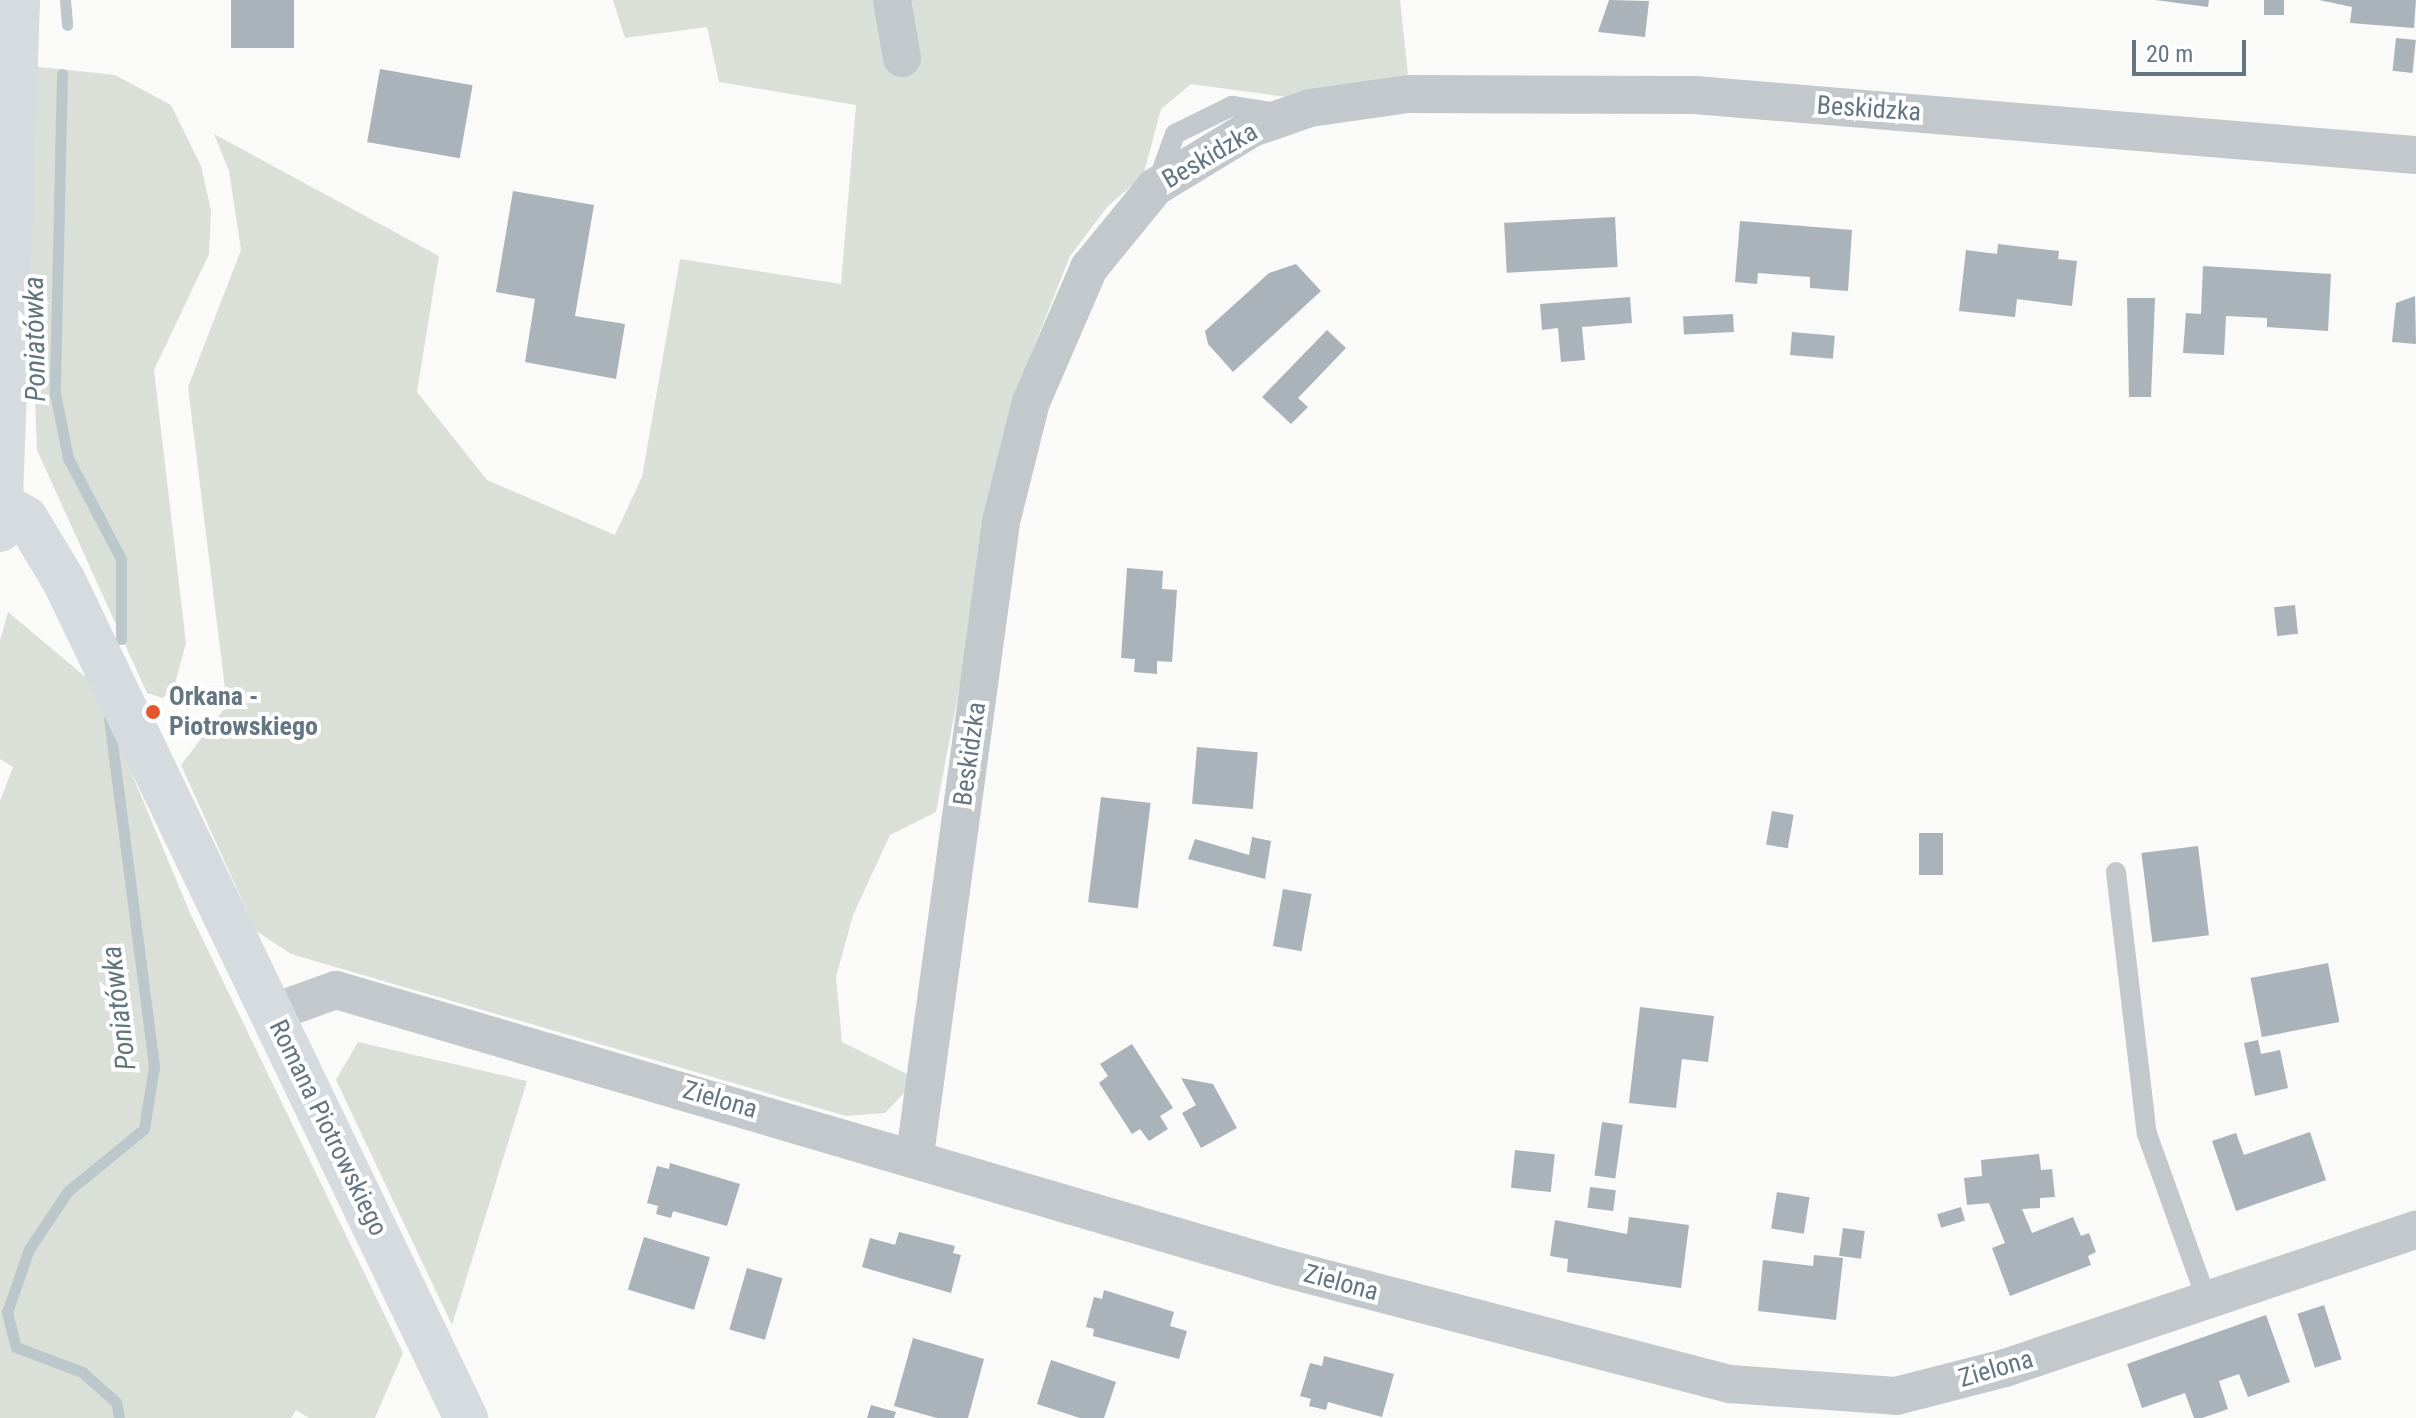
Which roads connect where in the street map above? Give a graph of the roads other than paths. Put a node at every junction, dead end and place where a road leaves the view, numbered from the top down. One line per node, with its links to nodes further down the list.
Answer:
1 (18, 0): 5 (street)
2 (892, 0): 3 (street)
3 (902, 58)
4 (2416, 155): 8 (street, Beskidzka)
5 (3, 518): 7 (street, Romana Piotrowskiego)
6 (2116, 872): 10 (lane)
7 (272, 1013): 8 (street, Zielona); 11 (street, Romana Piotrowskiego)
8 (915, 1155): 10 (street, Zielona)
9 (2416, 1230): 10 (street, Zielona)
10 (2207, 1301)
11 (466, 1418)

